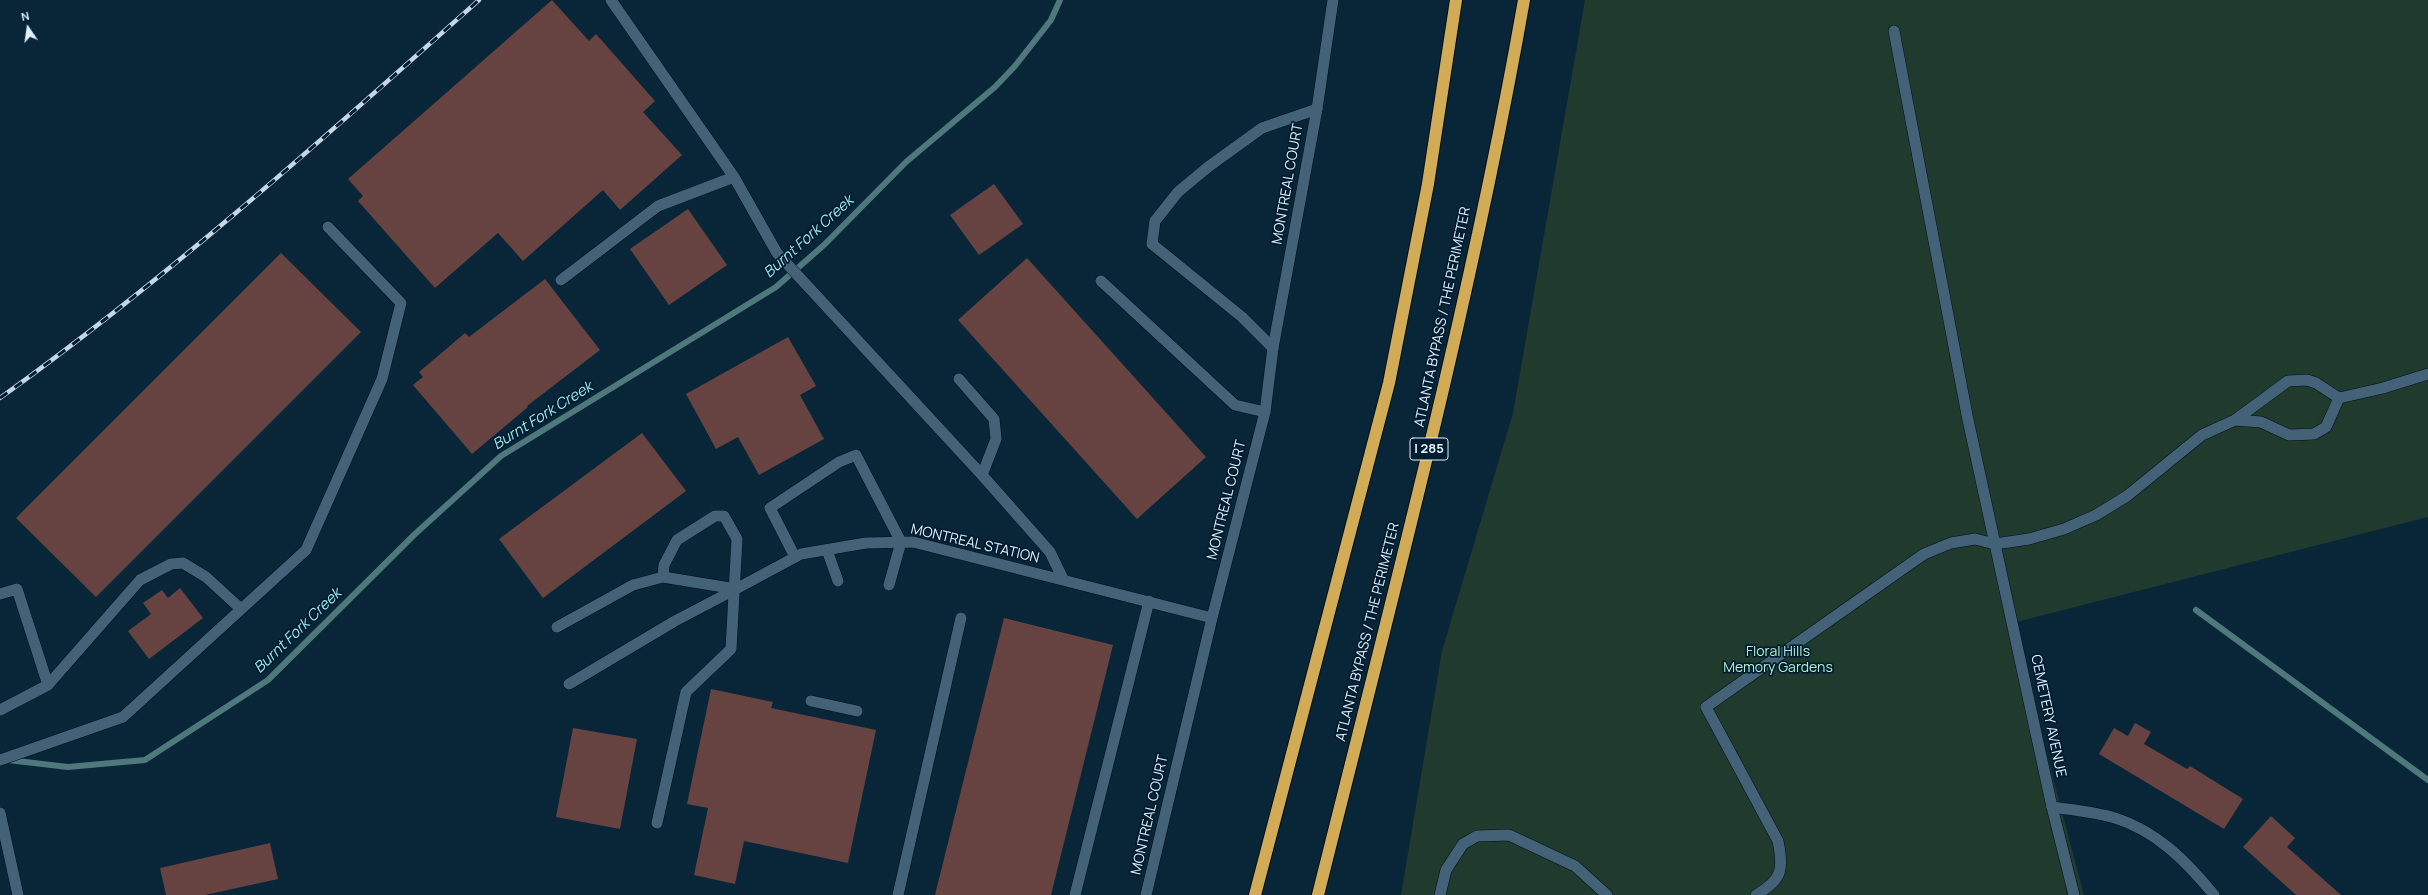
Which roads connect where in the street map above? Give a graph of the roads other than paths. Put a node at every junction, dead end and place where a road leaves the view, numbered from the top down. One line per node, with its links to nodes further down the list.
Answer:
1 (611, 0): 7 (street)
2 (1333, 0): 6 (street, MONTREAL COURT)
3 (1456, 0): 46 (highway)
4 (1524, 0): 47 (highway, ATLANTA BYPASS / THE PERIMETER / I 285)
5 (1894, 31): 19 (street, CEMETERY AVENUE)
6 (1317, 109): 11 (street, MONTREAL COURT); 11 (street)
7 (734, 177): 9 (street); 17 (street)
8 (328, 227): 29 (street)
9 (561, 280)
10 (1101, 281): 15 (street)
11 (1273, 348): 15 (street, MONTREAL COURT)
12 (2428, 374): 14 (street)
13 (960, 379): 17 (street)
14 (2339, 398): 16 (street); 16 (street)
15 (1265, 412): 31 (street, MONTREAL COURT)
16 (2235, 420): 19 (street)
17 (982, 475): 23 (street)
18 (901, 542): 20 (street, MONTREAL STATION); 21 (street); 23 (street, MONTREAL STATION); 25 (street)
19 (1995, 544): 39 (street, CEMETERY AVENUE); 50 (street)
20 (827, 550): 21 (street, MONTREAL STATION); 24 (street)
21 (795, 557): 26 (street, MONTREAL STATION)
22 (663, 578): 26 (street); 26 (street); 32 (street)
23 (1063, 579): 28 (street, MONTREAL STATION)
24 (838, 581)
25 (890, 585)
26 (736, 589): 33 (street, MONTREAL STATION); 41 (street)
27 (0, 594): 34 (street)
28 (1148, 601): 31 (street, MONTREAL STATION); 44 (street)
29 (241, 609): 34 (street); 38 (street)
30 (961, 618): 43 (street)
31 (1212, 618): 45 (street, MONTREAL COURT)
32 (557, 627)
33 (569, 684)
34 (48, 685): 36 (street)
35 (811, 701): 37 (street)
36 (0, 710)
37 (857, 711)
38 (0, 760)
39 (2052, 807): 51 (street, CEMETERY AVENUE); 52 (street)
40 (0, 813): 42 (street)
41 (657, 823)
42 (18, 895)
43 (898, 895)
44 (1075, 895)
45 (1146, 895)
46 (1255, 895)
47 (1318, 895)
48 (1440, 895): 49 (street)
49 (1607, 895)
50 (1756, 895)
51 (2074, 895)
52 (2214, 895)

